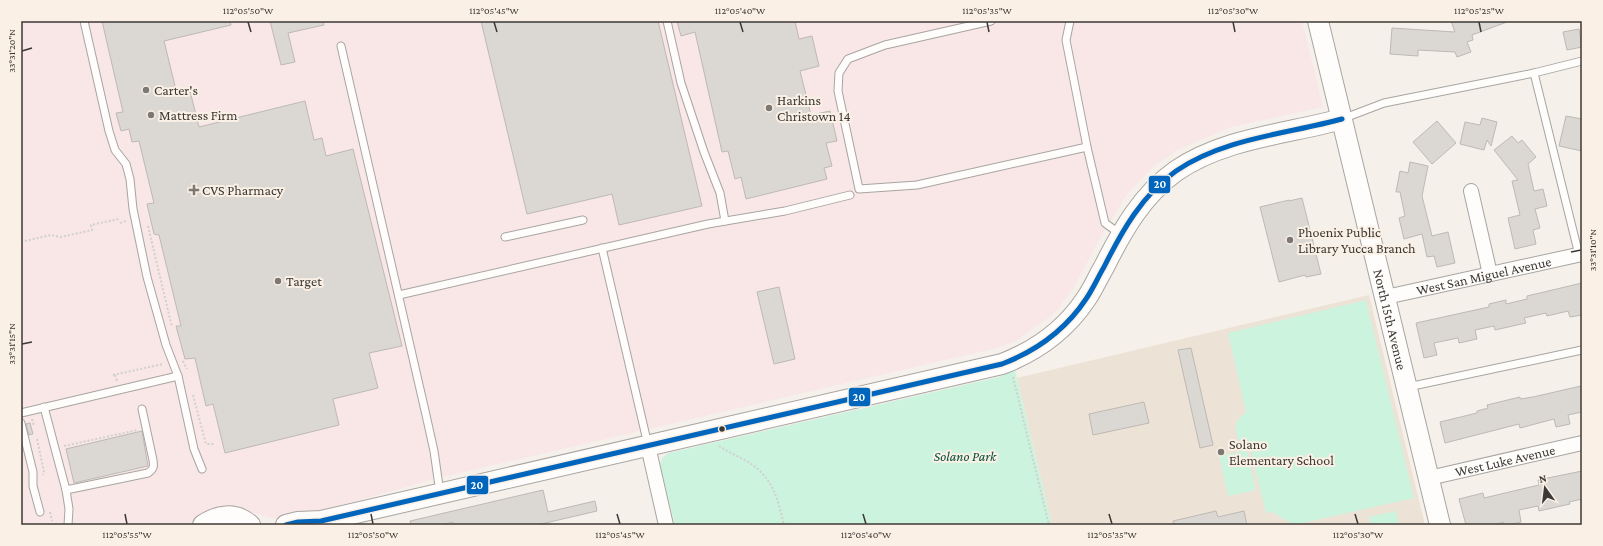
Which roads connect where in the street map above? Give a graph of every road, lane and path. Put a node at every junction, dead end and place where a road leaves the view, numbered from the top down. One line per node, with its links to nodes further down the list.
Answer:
1 (84, 21): 32 (lane)
2 (667, 21): 15 (lane)
3 (991, 21): 10 (lane)
4 (1070, 21): 10 (lane)
5 (1318, 21): 9 (street, North 15th Avenue)
6 (341, 46): 23 (lane)
7 (1582, 61): 8 (lane)
8 (1534, 73): 9 (lane); 21 (lane)
9 (1342, 119): 17 (street); 24 (street, North 15th Avenue)
10 (1087, 148): 17 (lane)
11 (1471, 191): 22 (street)
12 (850, 195): 15 (lane)
13 (119, 219): 19 (path)
14 (582, 220): 18 (lane)
15 (725, 221): 20 (lane)
16 (147, 224): 25 (path)
17 (1121, 235): 45 (street)
18 (505, 237)
19 (21, 242)
20 (602, 248): 23 (lane); 45 (lane)
21 (1580, 254): 22 (street, West San Miguel Avenue)
22 (1490, 274): 24 (street, West San Miguel Avenue)
23 (399, 295): 50 (lane)
24 (1386, 297): 33 (street, North 15th Avenue)
25 (173, 330)
26 (1582, 350): 33 (lane)
27 (180, 357): 29 (path)
28 (156, 366): 31 (path)
29 (187, 370)
30 (1013, 374): 61 (path)
31 (113, 375)
32 (178, 376): 35 (lane); 46 (lane)
33 (1408, 387): 47 (street, North 15th Avenue)
34 (193, 392): 42 (path)
35 (44, 407): 37 (lane); 49 (lane)
36 (142, 409): 49 (lane)
37 (21, 413)
38 (21, 423): 52 (lane)
39 (140, 430): 44 (path)
40 (37, 439): 48 (path)
41 (1582, 443): 47 (street, West Luke Avenue)
42 (216, 444)
43 (716, 444): 60 (path)
44 (64, 446)
45 (648, 446): 50 (street); 59 (street)
46 (202, 469)
47 (1429, 478): 62 (street, North 15th Avenue)
48 (43, 480)
49 (66, 490): 56 (lane)
50 (440, 494): 54 (street)
51 (50, 511): 53 (path)
52 (40, 512)
53 (52, 521)
54 (318, 523): 58 (street)
55 (250, 524): 57 (street)
56 (68, 525)
57 (203, 525)
58 (286, 525)
59 (666, 525)
60 (784, 525)
61 (1049, 525)
62 (1440, 525)

